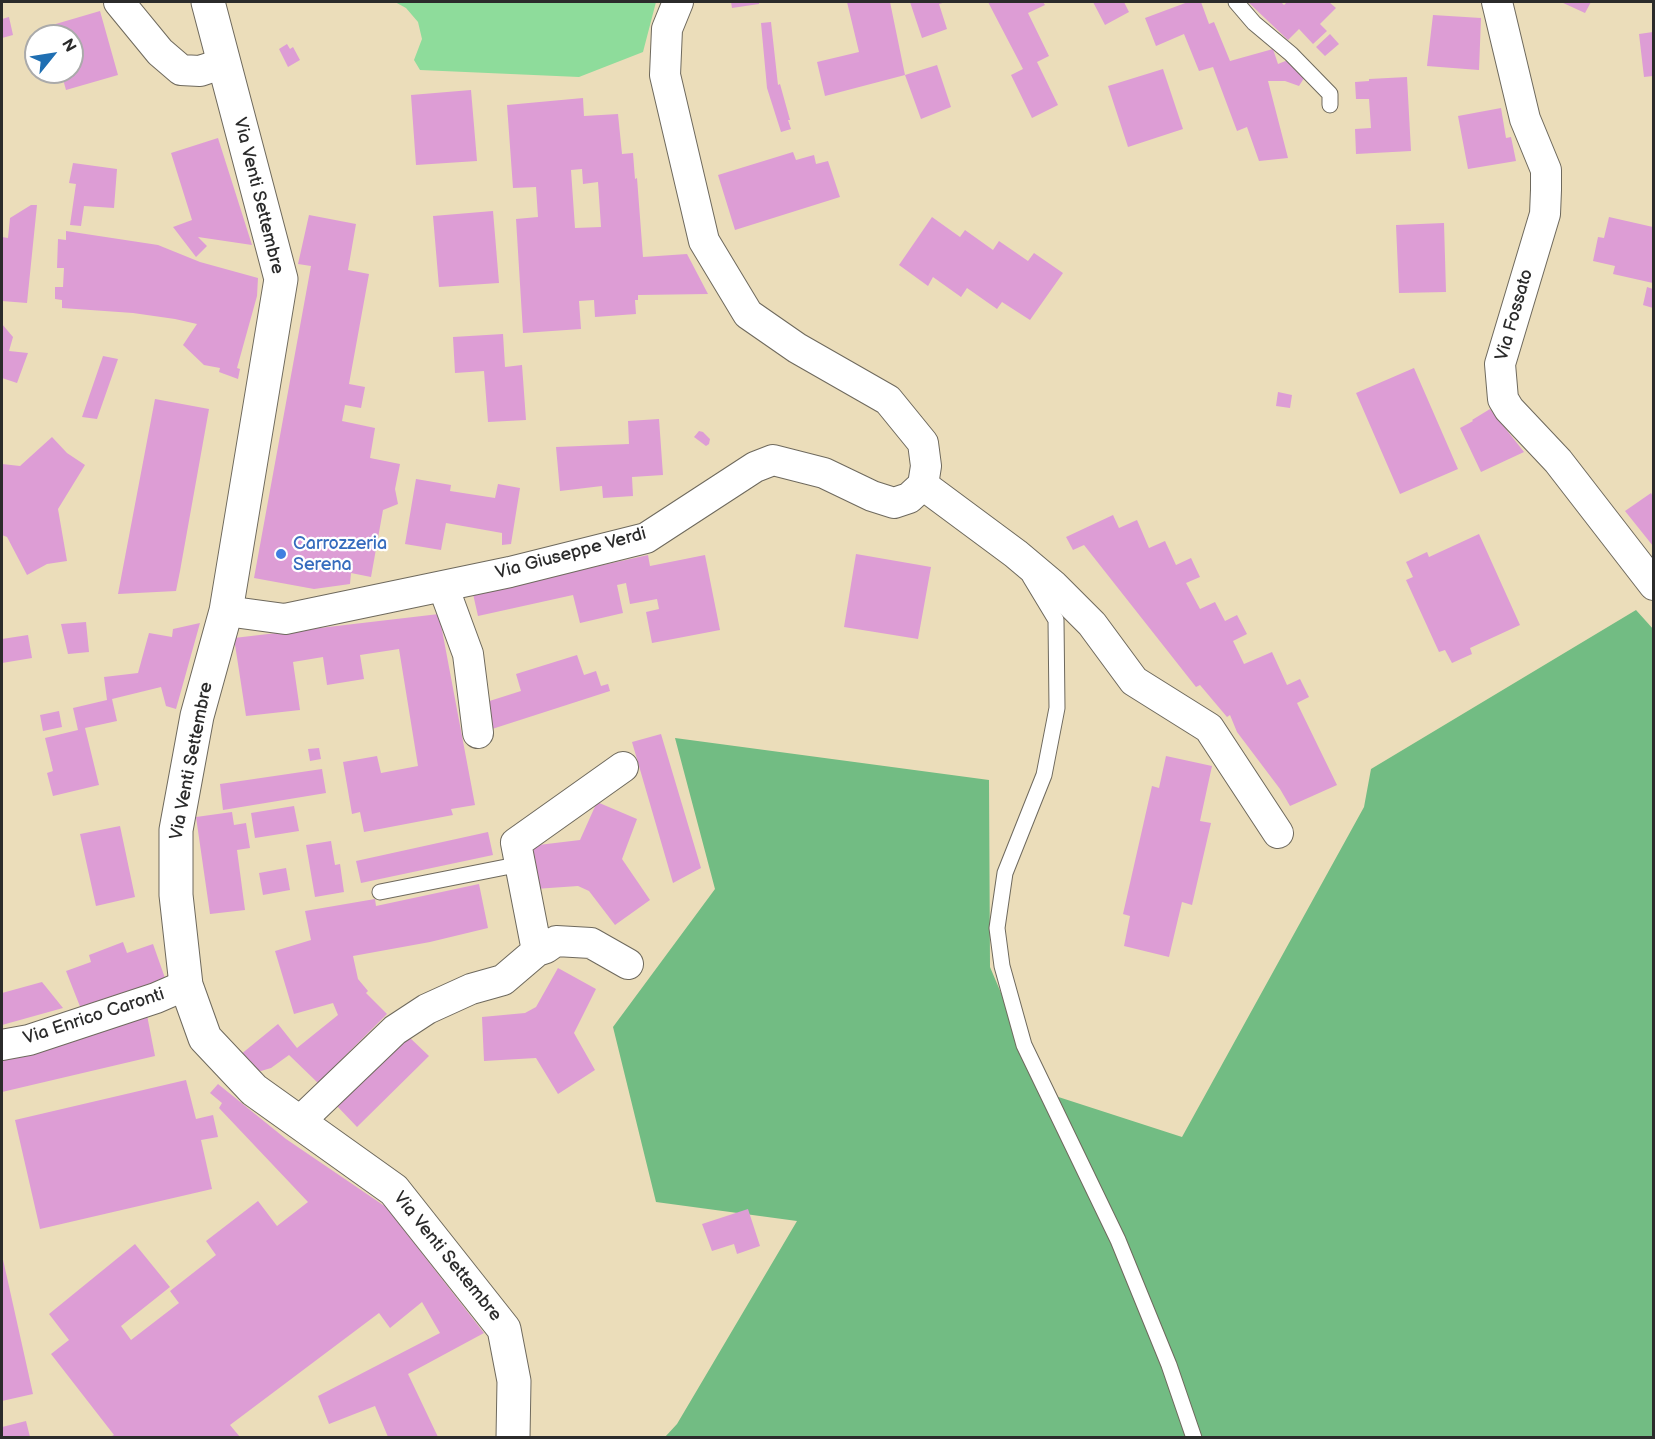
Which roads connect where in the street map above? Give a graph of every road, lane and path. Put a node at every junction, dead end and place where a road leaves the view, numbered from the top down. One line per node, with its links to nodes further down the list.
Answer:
1 (119, 2): 6 (street)
2 (208, 2): 6 (street, Via Venti Settembre)
3 (678, 2): 8 (street)
4 (1236, 2): 7 (lane)
5 (1497, 2): 10 (street, Via Fossato)
6 (224, 63): 12 (street, Via Venti Settembre)
7 (1330, 105)
8 (923, 485): 9 (street); 11 (street, Via Giuseppe Verdi)
9 (1016, 554): 15 (street); 24 (lane)
10 (1653, 585)
11 (443, 586): 12 (street, Via Giuseppe Verdi); 13 (street)
12 (226, 611): 20 (street, Via Venti Settembre)
13 (478, 733)
14 (623, 767): 16 (street)
15 (1278, 833)
16 (521, 864): 17 (lane); 18 (street)
17 (380, 892)
18 (537, 951): 19 (street); 22 (street)
19 (628, 964)
20 (186, 985): 21 (street, Via Enrico Caronti); 22 (street, Via Venti Settembre)
21 (2, 1045)
22 (298, 1122): 23 (street, Via Venti Settembre)
23 (513, 1437)
24 (1194, 1437)

